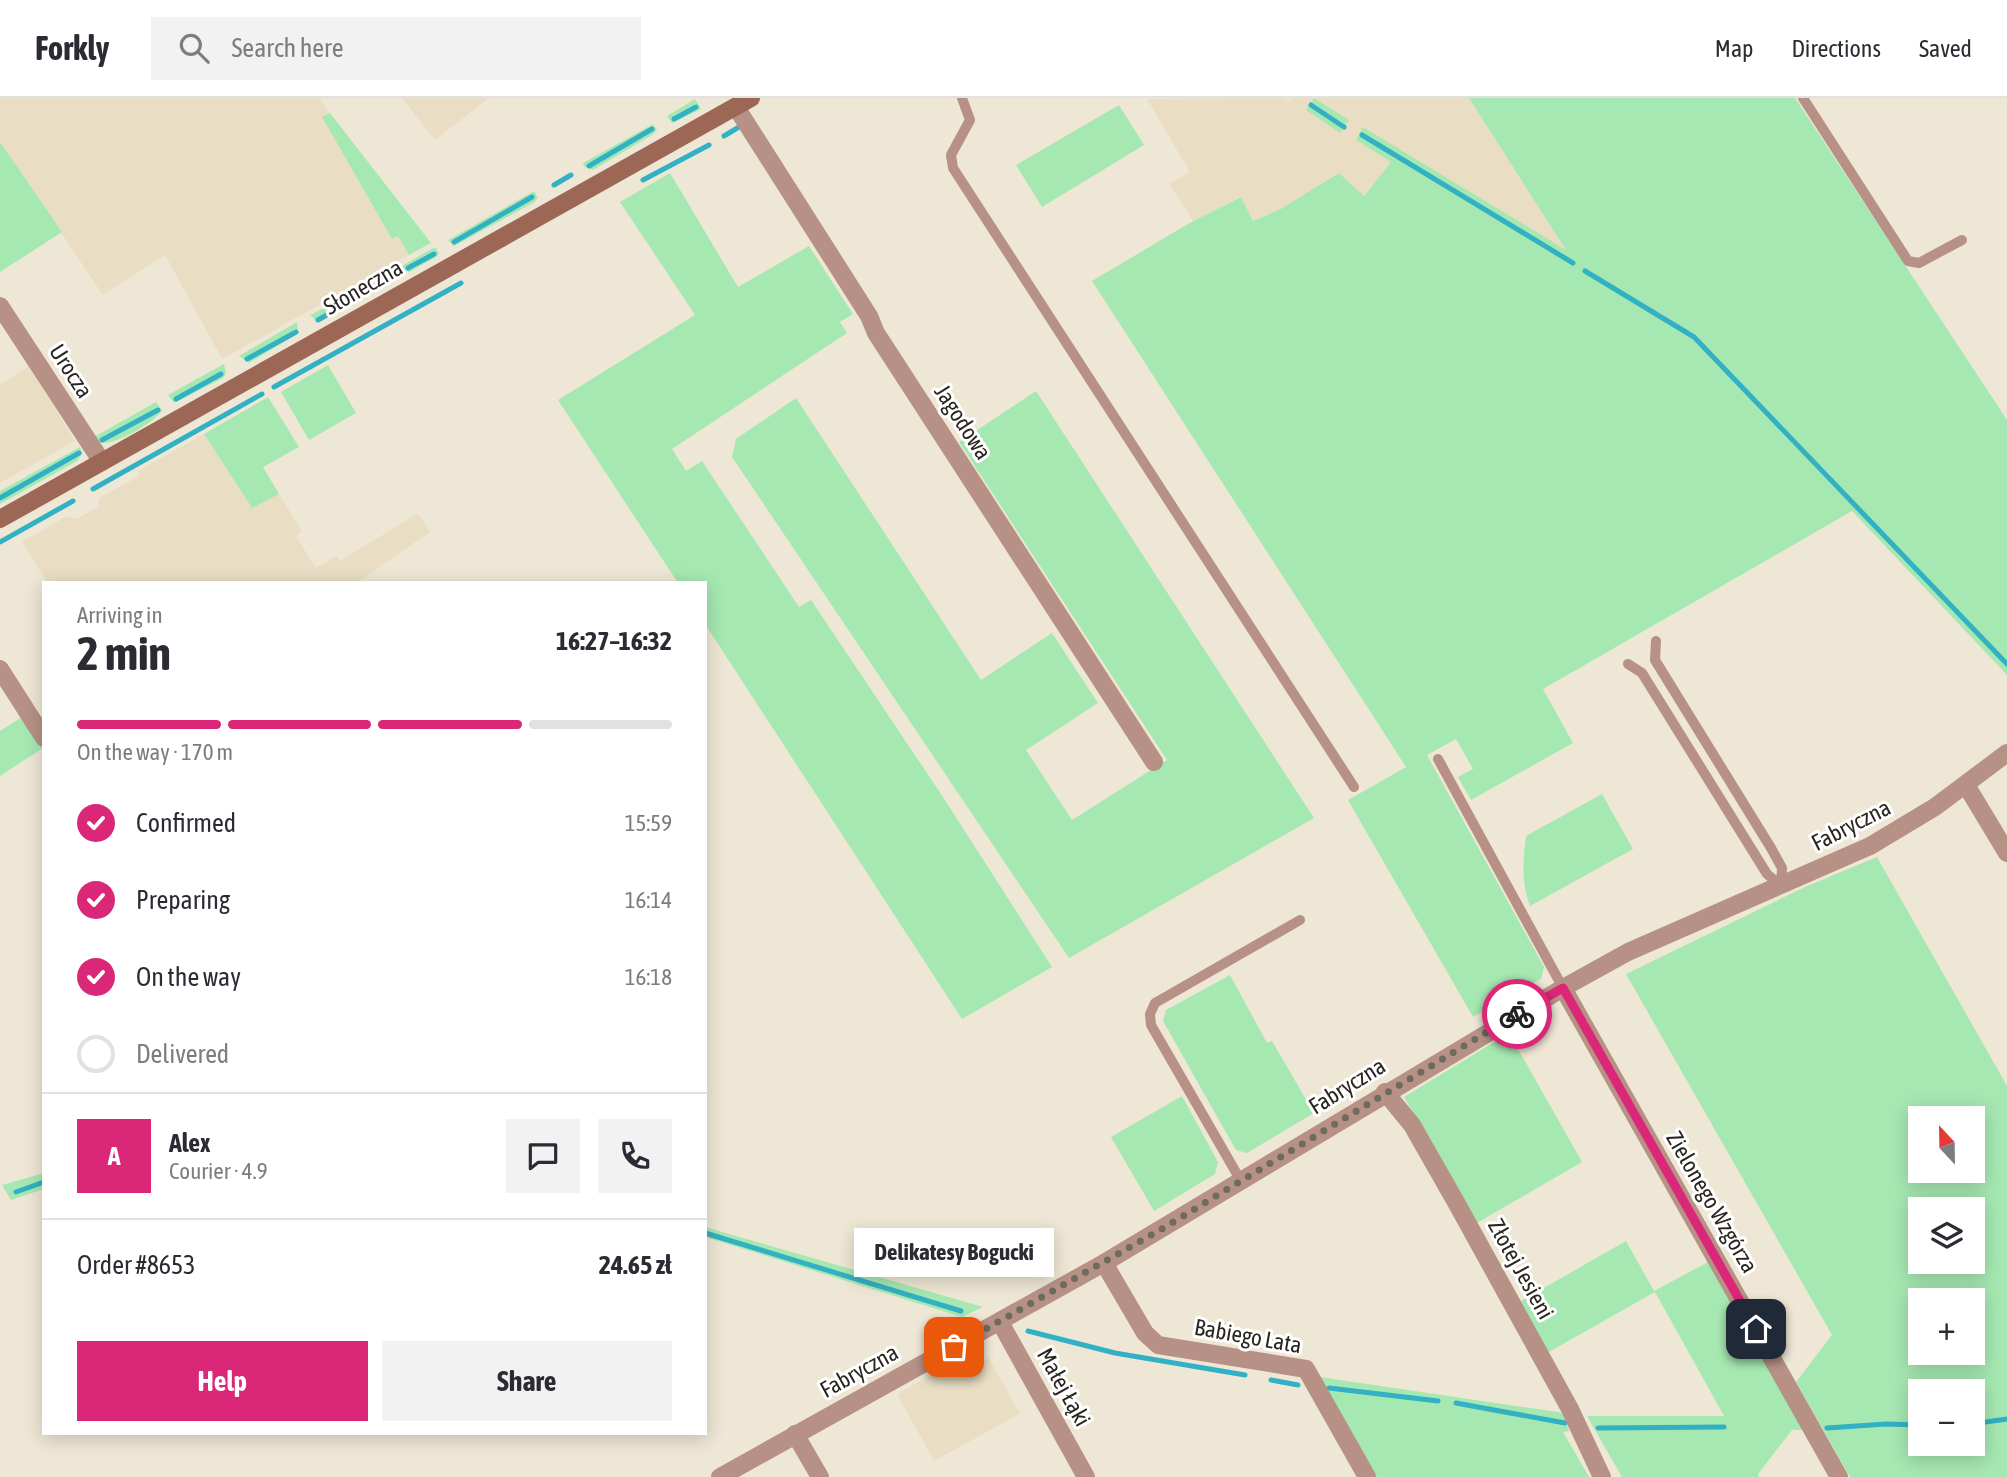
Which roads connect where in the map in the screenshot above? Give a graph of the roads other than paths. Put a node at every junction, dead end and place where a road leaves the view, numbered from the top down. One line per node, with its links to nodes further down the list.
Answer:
1 (962, 98): 16 (lane)
2 (1803, 98): 4 (lane)
3 (744, 102): 6 (main road, Słoneczna); 14 (street, Jagodowa)
4 (1962, 240)
5 (0, 306): 6 (street, Urocza)
6 (102, 462): 7 (main road, Słoneczna)
7 (0, 519)
8 (1656, 641): 18 (lane)
9 (1628, 664): 18 (lane)
10 (0, 670): 11 (street)
11 (42, 735)
12 (2007, 753): 15 (street, Fabryczna)
13 (1438, 759): 20 (lane)
14 (1154, 762)
15 (1966, 785): 17 (street); 18 (street, Fabryczna)
16 (1354, 787)
17 (2007, 853)
18 (1781, 886): 20 (street, Fabryczna)
19 (1300, 920): 22 (lane)
20 (1563, 988): 21 (street, Fabryczna); 31 (street, Zielonego Wzgórza)
21 (1385, 1092): 22 (street, Fabryczna); 30 (street, Złotej Jesieni)
22 (1241, 1181): 23 (street, Fabryczna)
23 (1104, 1263): 24 (street, Fabryczna); 29 (street, Babiego Lata)
24 (1000, 1322): 25 (street, Fabryczna); 28 (street, Małej Łąki)
25 (796, 1434): 26 (street, Fabryczna); 27 (street)
26 (720, 1477)
27 (820, 1477)
28 (1086, 1477)
29 (1367, 1477)
30 (1602, 1477)
31 (1839, 1477)

